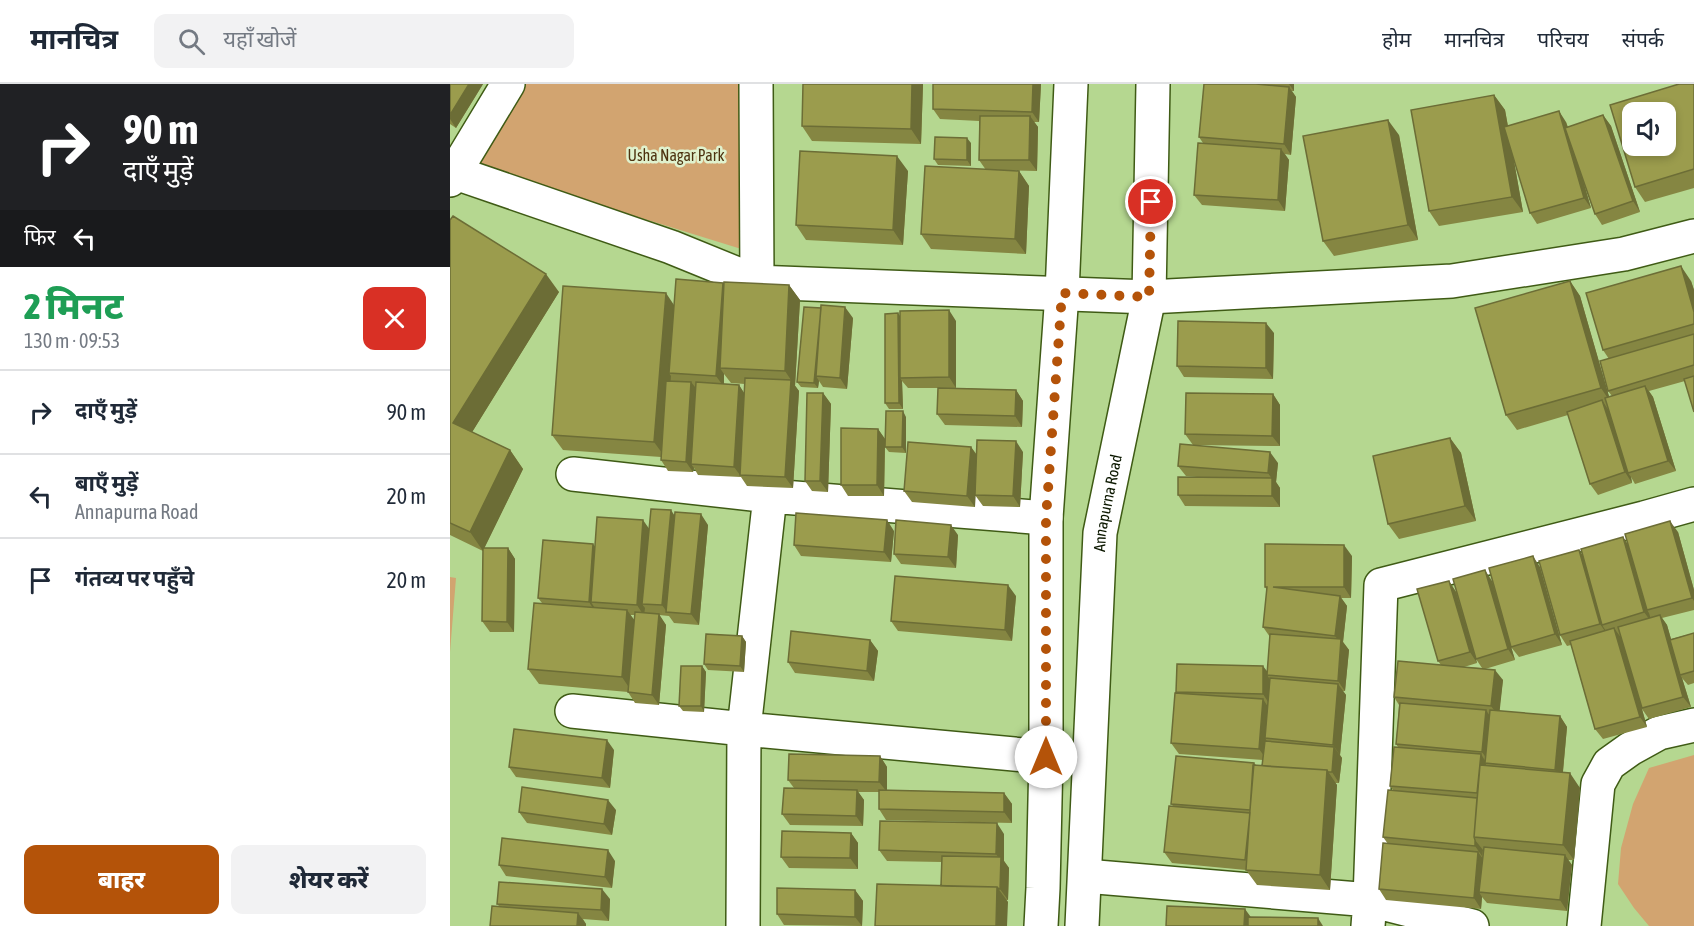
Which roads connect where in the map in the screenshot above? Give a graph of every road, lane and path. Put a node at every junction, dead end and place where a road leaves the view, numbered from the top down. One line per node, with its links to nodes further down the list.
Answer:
1 (508, 84): 5 (street)
2 (756, 84): 7 (street)
3 (1071, 84): 8 (street)
4 (1153, 84): 9 (street, Annapurna Road)
5 (451, 175): 7 (street)
6 (1694, 236): 9 (street)
7 (757, 282): 8 (street)
8 (1062, 293): 9 (street); 13 (street)
9 (1149, 297): 18 (street, Annapurna Road)
10 (573, 474): 11 (street)
11 (770, 496): 13 (street); 16 (street)
12 (1694, 504): 19 (street)
13 (1046, 518): 17 (street)
14 (572, 711): 16 (street)
15 (1694, 725): 24 (street)
16 (744, 729): 17 (street); 20 (street)
17 (1046, 757): 21 (street)
18 (1085, 876): 19 (street); 22 (street, Annapurna Road)
19 (1369, 913): 23 (street)
20 (742, 926)
21 (1041, 926)
22 (1082, 926)
23 (1472, 926)
24 (1584, 926)

